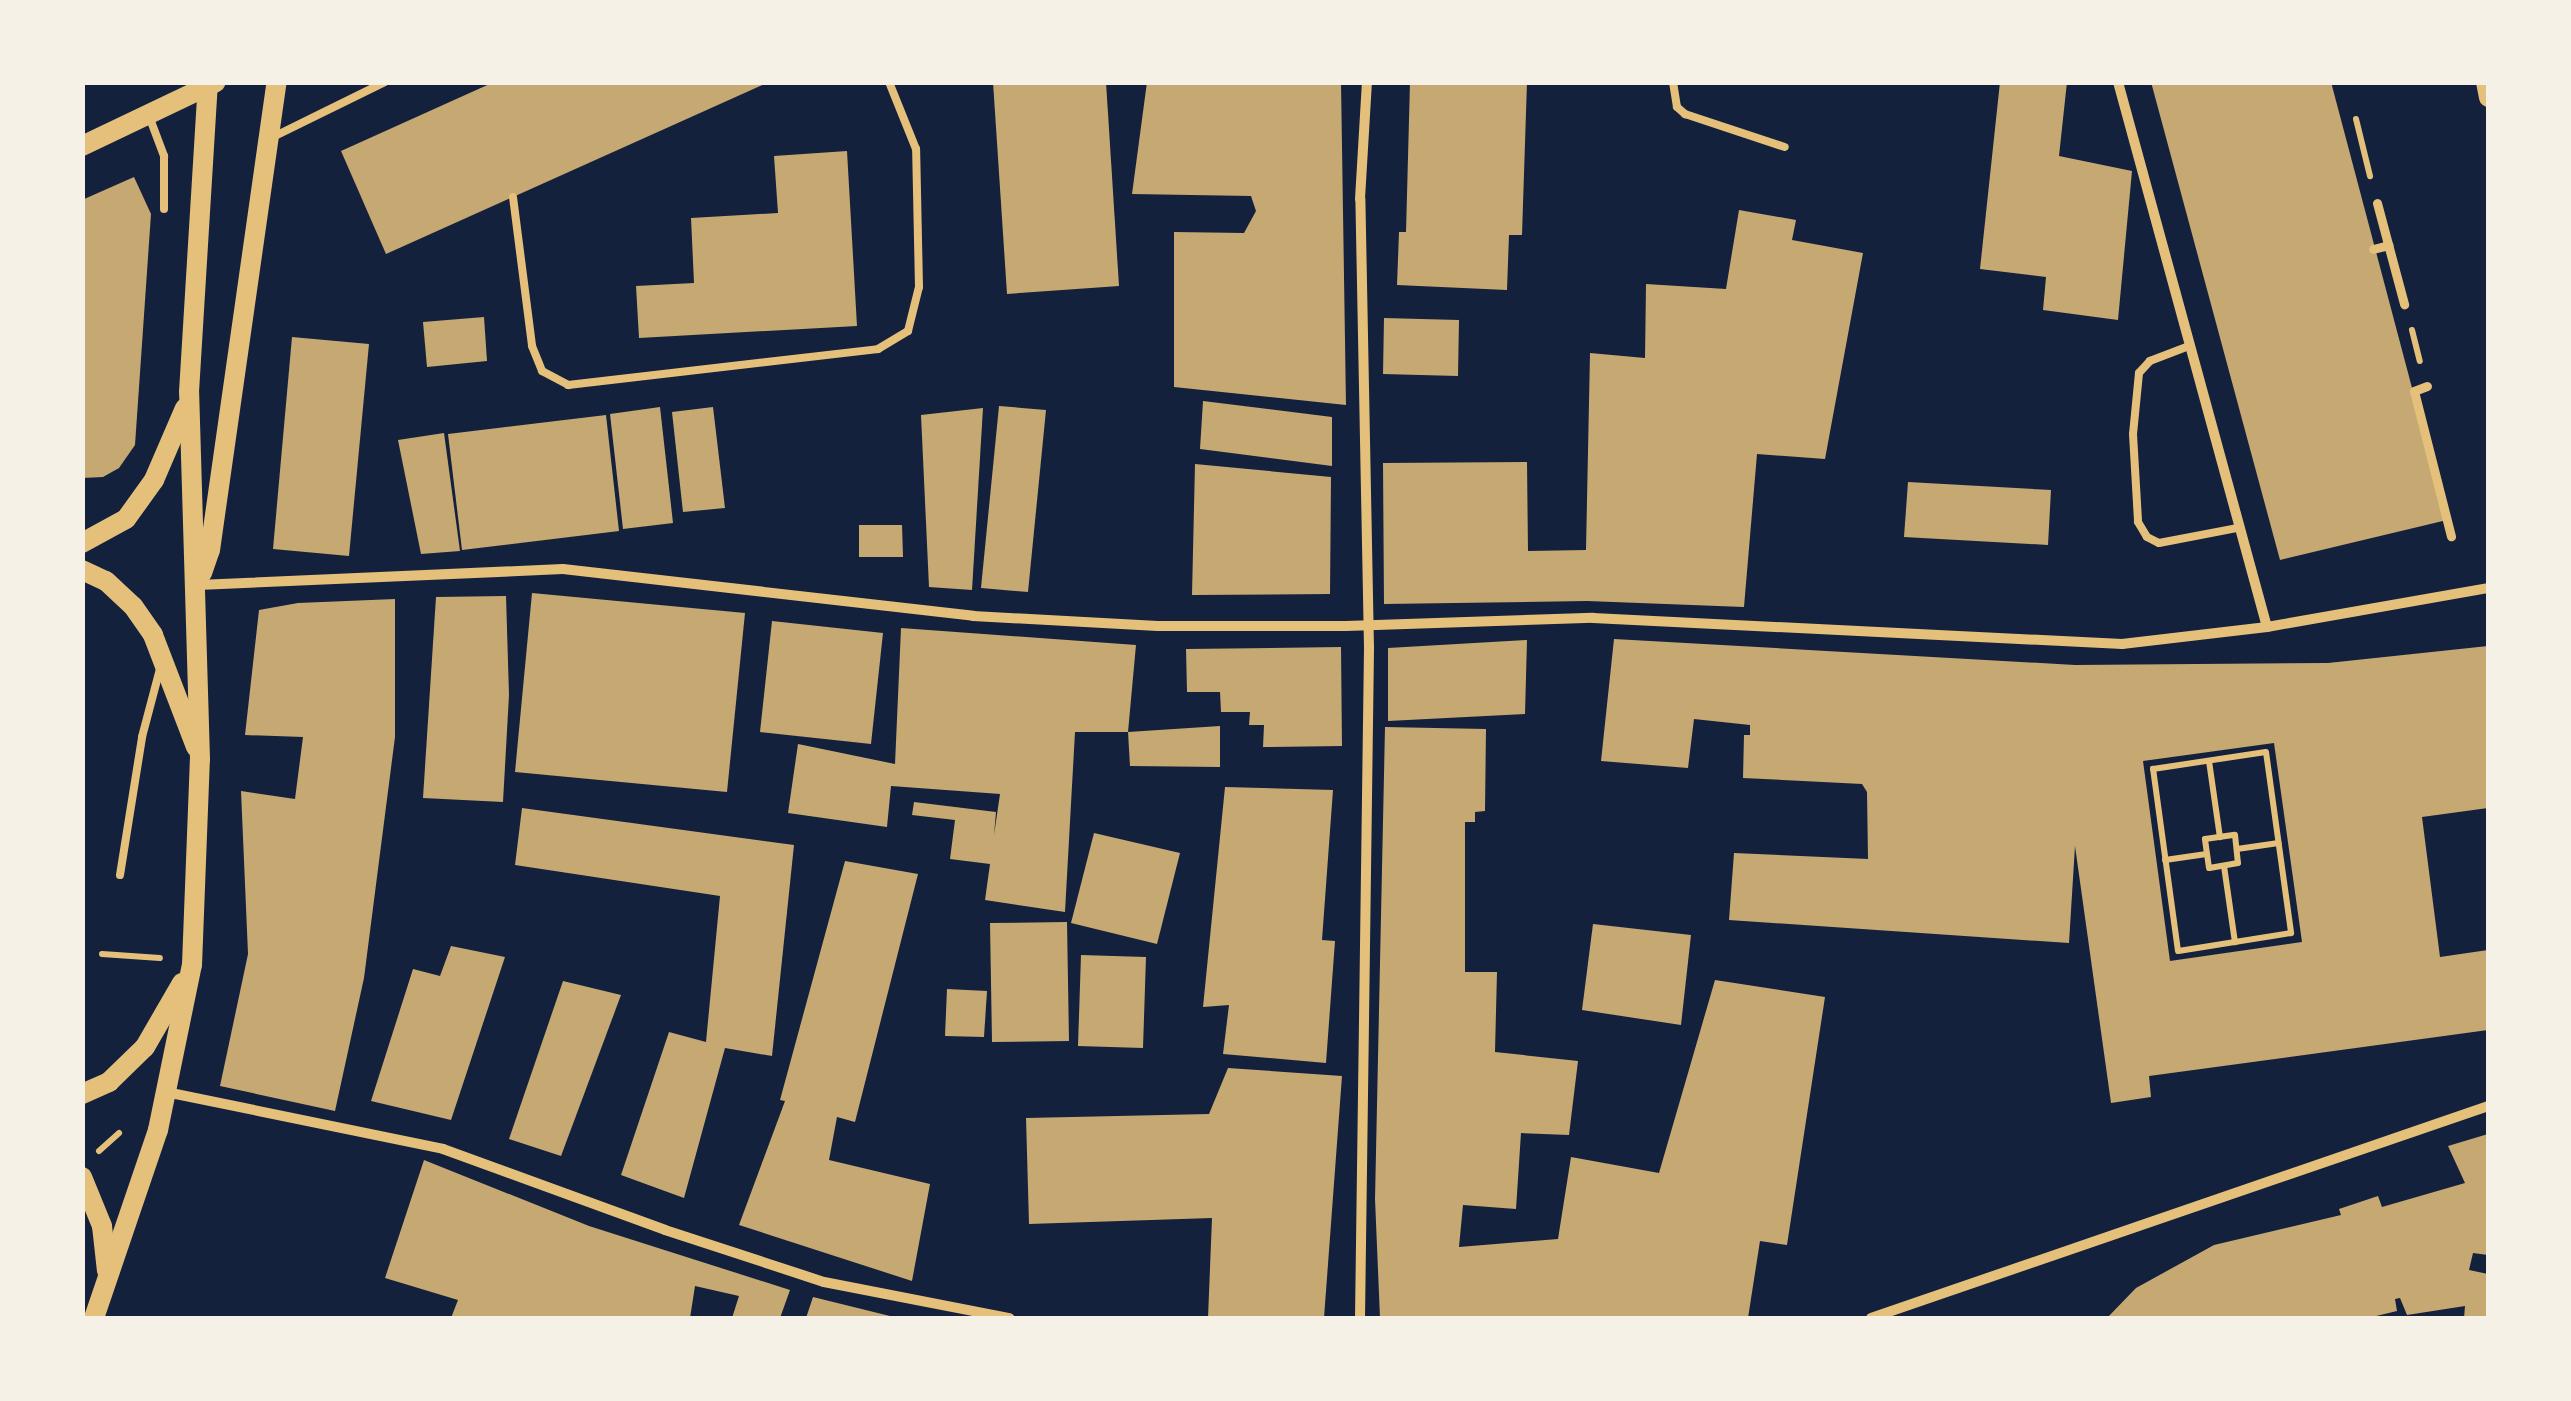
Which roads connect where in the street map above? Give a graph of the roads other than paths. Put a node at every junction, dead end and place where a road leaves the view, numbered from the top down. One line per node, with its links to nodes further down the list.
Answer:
1 (208, 82): 23 (main road)
2 (216, 82): 11 (main road)
3 (277, 82): 12 (main road)
4 (384, 82): 12 (lane)
5 (889, 82): 15 (lane)
6 (1366, 82): 30 (street)
7 (1673, 82): 14 (lane)
8 (2118, 82): 21 (street)
9 (2485, 82): 10 (street)
10 (2488, 98)
11 (149, 115): 13 (main road); 17 (lane)
12 (269, 138): 28 (main road)
13 (82, 146)
14 (1785, 147)
15 (513, 197)
16 (2376, 203): 18 (street)
17 (164, 209)
18 (2388, 245): 19 (street); 20 (street)
19 (2373, 249)
20 (2404, 304)
21 (2189, 346): 24 (street); 24 (lane)
22 (2427, 386): 25 (street)
23 (189, 392): 26 (main road); 28 (main road)
24 (2237, 528): 31 (street)
25 (2451, 536)
26 (82, 543)
27 (82, 570): 32 (main road)
28 (198, 584): 30 (street); 33 (main road)
29 (2488, 588): 31 (street)
30 (1369, 624): 31 (street); 43 (street)
31 (2267, 627)
32 (161, 663): 33 (main road); 34 (lane)
33 (200, 758): 35 (main road)
34 (120, 875)
35 (192, 965): 36 (main road); 37 (main road)
36 (166, 1092): 40 (main road); 42 (street)
37 (82, 1094)
38 (2488, 1106): 44 (street)
39 (82, 1176): 40 (main road)
40 (108, 1278): 41 (main road)
41 (94, 1318)
42 (1010, 1318)
43 (1360, 1318)
44 (1871, 1318)

